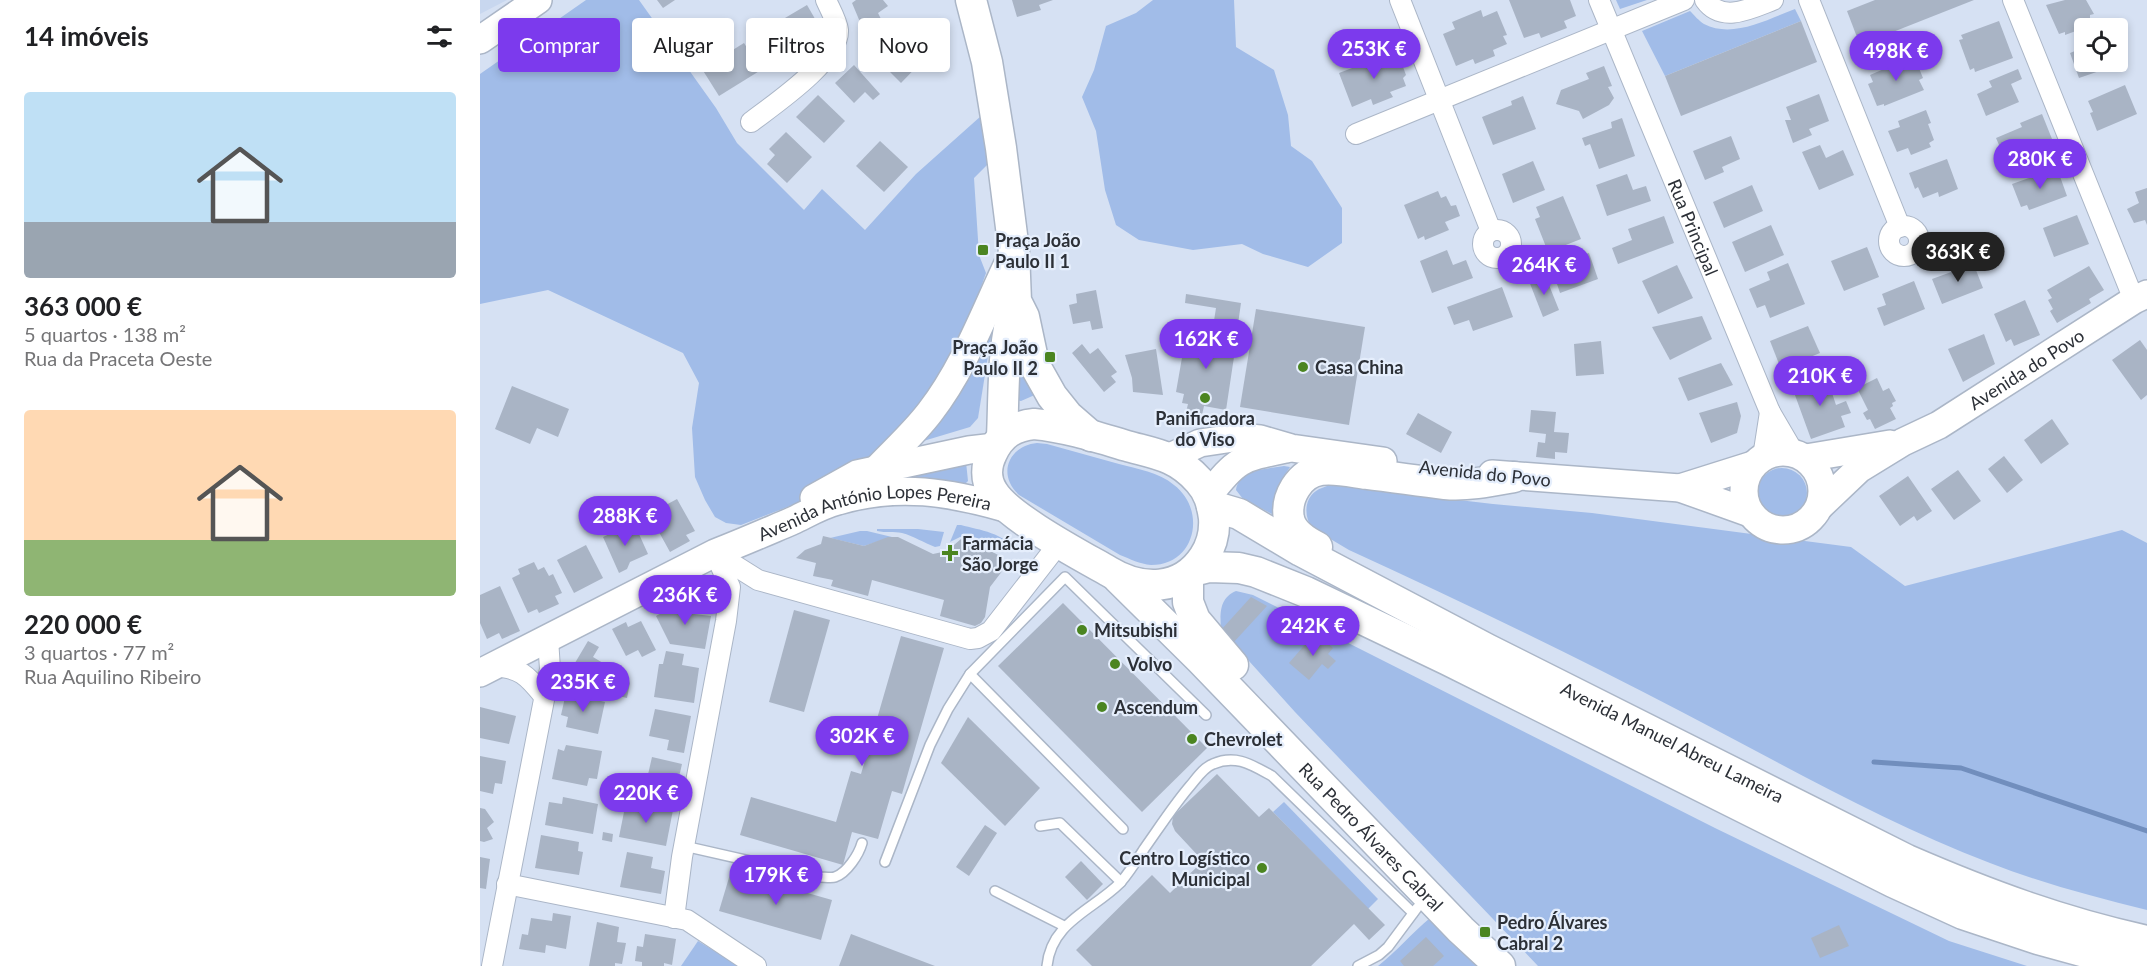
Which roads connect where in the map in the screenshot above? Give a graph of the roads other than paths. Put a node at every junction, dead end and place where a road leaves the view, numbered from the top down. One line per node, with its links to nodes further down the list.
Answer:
1 (538, 0): 12 (street)
2 (826, 0): 14 (street)
3 (971, 0): 18 (main road)
4 (1400, 0): 13 (street)
5 (1599, 0): 11 (street, Rua Principal)
6 (1684, 0): 11 (street)
7 (1705, 0): 8 (street)
8 (1773, 0)
9 (1809, 0): 16 (street)
10 (2013, 0): 19 (street)
11 (1611, 29): 13 (street); 21 (street, Rua Principal)
12 (480, 40)
13 (1440, 100): 15 (street); 17 (street)
14 (751, 122)
15 (1356, 134)
16 (1900, 227)
17 (1491, 231)
18 (1014, 251): 20 (main road); 29 (street)
19 (2144, 296): 24 (street, Avenida do Povo)
20 (1016, 301): 22 (main road); 23 (main road)
21 (1770, 412): 26 (street, Rua Principal); 28 (street)
22 (1091, 436): 23 (main road); 27 (main road)
23 (998, 442): 29 (street, Avenida António Lopes Pereira); 34 (main road)
24 (1903, 442): 26 (street, Avenida do Povo); 33 (street, Avenida do Povo)
25 (1291, 448): 27 (street, Avenida do Povo); 30 (street, Avenida do Povo); 32 (street, Avenida do Povo)
26 (1800, 456): 28 (street, Avenida do Povo); 33 (street)
27 (1167, 458): 32 (main road)
28 (1758, 461): 31 (street, Avenida do Povo); 35 (street)
29 (876, 470): 36 (street, Avenida António Lopes Pereira)
30 (1514, 477): 31 (street, Avenida do Povo); 41 (main road)
31 (1680, 488): 35 (street, Avenida do Povo)
32 (1210, 501): 39 (main road); 41 (main road, Avenida Manuel Abreu Lameira)
33 (1820, 506): 35 (street, Avenida do Povo)
34 (1009, 509): 36 (street, Avenida António Lopes Pereira); 38 (main road)
35 (1750, 513)
36 (742, 543): 37 (street, Avenida António Lopes Pereira)
37 (715, 553): 38 (street); 42 (street, Avenida António Lopes Pereira); 50 (street)
38 (1071, 561): 40 (main road); 44 (lane); 46 (lane)
39 (1191, 573): 40 (main road, Avenida Manuel Abreu Lameira); 64 (main road, Rua Pedro Álvares Cabral); 65 (main road, Avenida Manuel Abreu Lameira)
40 (1116, 576): 55 (main road, Rua Pedro Álvares Cabral)
41 (1450, 629): 58 (main road, Avenida Manuel Abreu Lameira)
42 (548, 639): 43 (street, Avenida António Lopes Pereira); 45 (street)
43 (487, 670): 45 (street)
44 (970, 674): 48 (lane); 51 (lane)
45 (543, 695): 53 (street)
46 (1206, 716)
47 (1040, 826): 52 (lane)
48 (1123, 829)
49 (862, 843): 50 (lane)
50 (684, 846): 56 (street)
51 (885, 862)
52 (1120, 882): 55 (lane); 57 (lane)
53 (507, 884): 56 (street); 60 (street)
54 (994, 891): 57 (lane)
55 (1421, 904): 59 (lane); 63 (main road, Rua Pedro Álvares Cabral)
56 (674, 918): 61 (street)
57 (1064, 926): 62 (lane)
58 (2147, 941)
59 (1362, 964)
60 (492, 966)
61 (756, 966)
62 (1047, 966)
63 (1500, 966)
64 (1506, 966)
65 (2136, 966)

